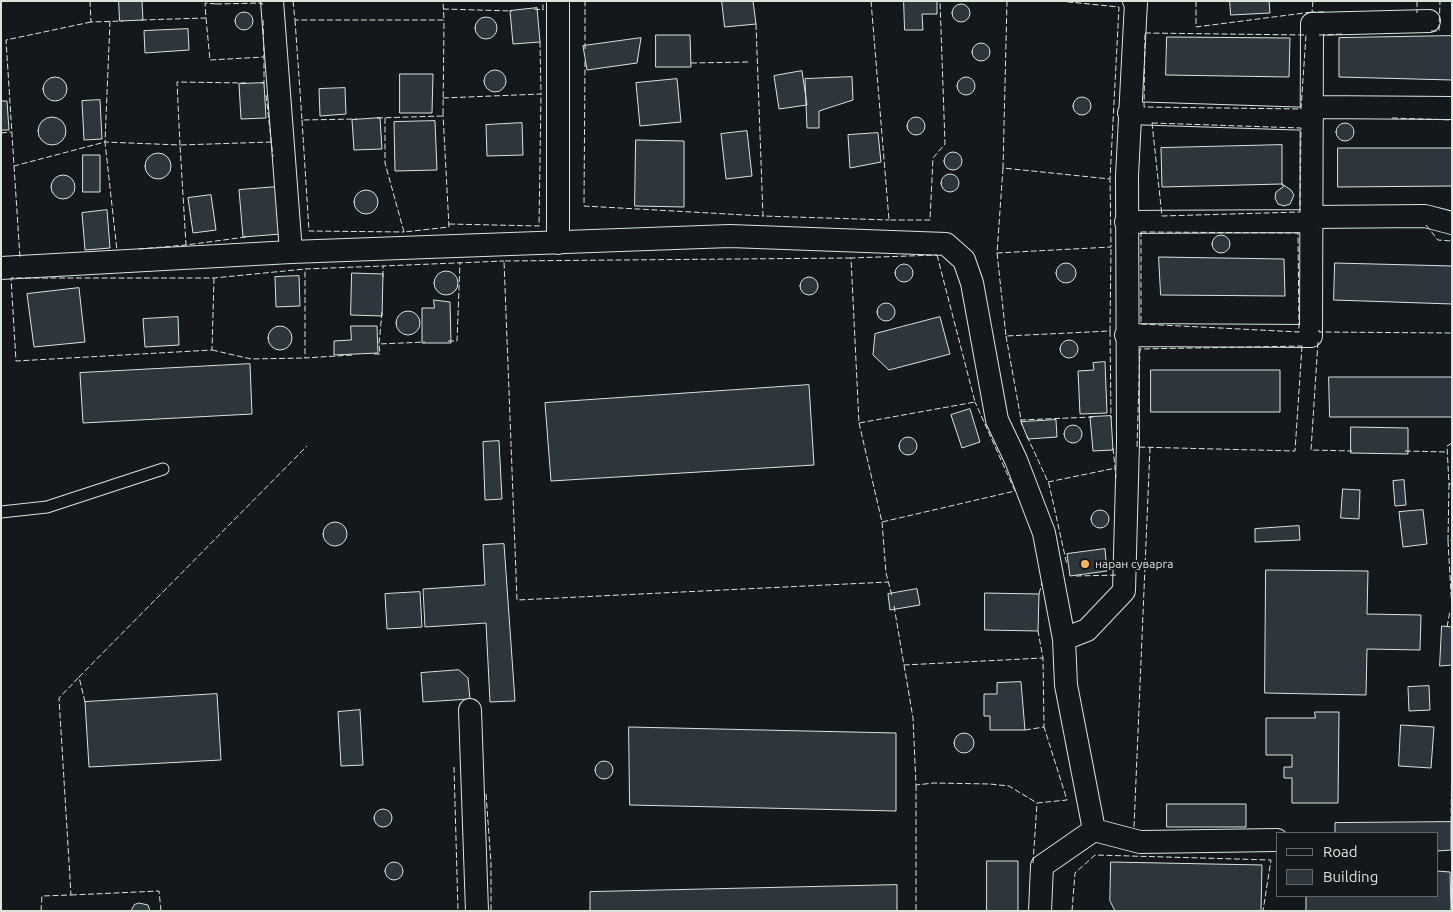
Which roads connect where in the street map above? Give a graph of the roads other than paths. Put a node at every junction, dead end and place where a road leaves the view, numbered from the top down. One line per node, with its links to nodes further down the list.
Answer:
1 (272, 1): 12 (street)
2 (558, 1): 11 (street)
3 (1136, 1): 6 (street)
4 (1429, 21): 7 (street)
5 (1452, 108): 7 (street)
6 (1129, 113): 7 (street); 9 (street)
7 (1312, 113): 8 (street)
8 (1312, 219): 9 (street); 10 (street); 14 (street)
9 (1126, 222): 14 (street)
10 (1452, 223)
11 (558, 243): 12 (street); 17 (street)
12 (291, 252): 13 (street)
13 (1, 268)
14 (1126, 335): 17 (street)
15 (163, 469): 16 (lane)
16 (1, 512)
17 (1064, 639): 19 (street)
18 (470, 710): 21 (street)
19 (1094, 830): 20 (street); 22 (street)
20 (1276, 840)
21 (477, 911)
22 (1040, 911)

